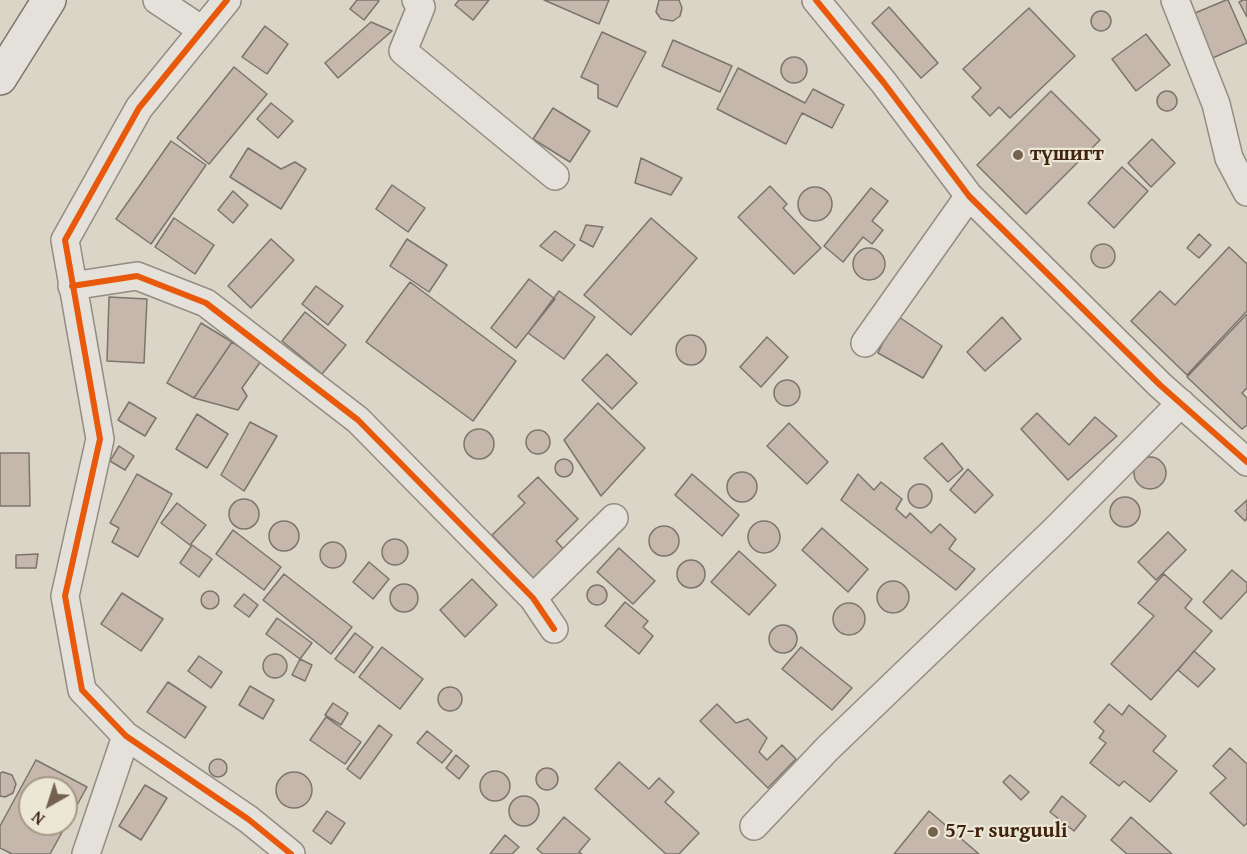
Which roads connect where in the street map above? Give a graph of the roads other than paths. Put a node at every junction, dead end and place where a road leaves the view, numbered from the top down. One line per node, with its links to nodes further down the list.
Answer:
1 (49, 0): 8 (main road)
2 (157, 0): 7 (street)
3 (227, 0): 7 (street)
4 (416, 0): 9 (street)
5 (816, 0): 11 (street)
6 (1175, 0): 10 (street)
7 (202, 30): 12 (street)
8 (0, 78)
9 (555, 176)
10 (1247, 192)
11 (969, 196): 13 (street); 14 (street)
12 (72, 286): 17 (street); 19 (street)
13 (865, 343)
14 (1181, 403): 15 (street); 20 (street)
15 (1247, 462)
16 (614, 518): 17 (street)
17 (533, 598): 18 (street)
18 (554, 629)
19 (126, 736): 21 (street); 22 (street)
20 (754, 826)
21 (86, 854)
22 (291, 854)

